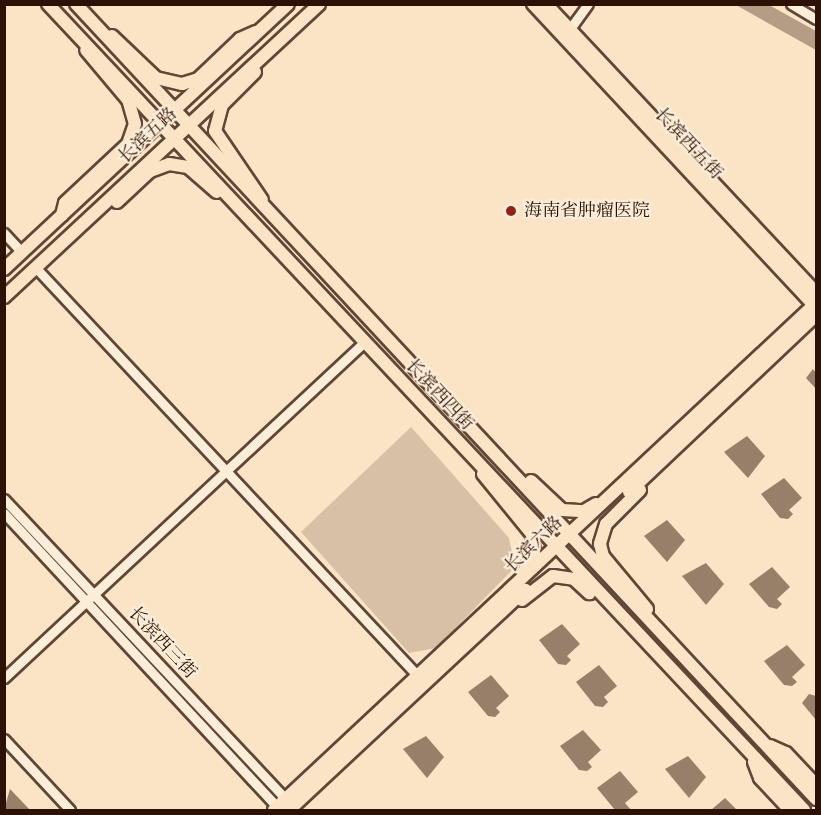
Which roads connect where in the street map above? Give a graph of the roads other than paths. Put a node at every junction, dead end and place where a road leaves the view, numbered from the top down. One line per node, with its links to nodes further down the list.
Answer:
1 (48, 4): 14 (main road, 长滨西四街)
2 (76, 4): 10 (main road, 长滨西四街)
3 (288, 4): 12 (main road, 长滨五路)
4 (319, 4): 11 (main road, 长滨五路)
5 (533, 4): 28 (main road, 长滨西五街)
6 (546, 4): 13 (main road, 长滨西五街)
7 (588, 4): 13 (street)
8 (791, 4): 9 (street)
9 (816, 19)
10 (92, 22): 12 (main road); 15 (main road, 长滨西四街)
11 (295, 27): 17 (main road, 长滨五路); 19 (main road)
12 (260, 30): 15 (main road, 长滨五路)
13 (569, 30): 28 (main road, 长滨西五街)
14 (76, 35): 16 (main road, 长滨西四街); 21 (main road)
15 (175, 112): 16 (main road, 长滨五路); 17 (main road, 长滨西四街)
16 (163, 123): 18 (main road, 长滨西四街); 21 (main road, 长滨五路)
17 (187, 125): 18 (main road, 长滨五路); 19 (main road, 长滨西四街)
18 (174, 136): 20 (main road, 长滨五路); 22 (main road, 长滨西四街)
19 (263, 204): 30 (main road, 长滨西四街)
20 (99, 209): 22 (main road); 25 (main road, 长滨五路)
21 (62, 215): 24 (main road, 长滨五路)
22 (260, 230): 29 (main road, 长滨西四街)
23 (4, 233): 24 (street)
24 (22, 252): 26 (main road, 长滨五路)
25 (36, 268): 27 (main road, 长滨五路); 33 (street)
26 (4, 269)
27 (4, 297)
28 (816, 304): 32 (main road, 长滨六路)
29 (364, 342): 31 (main road, 长滨西四街); 33 (street)
30 (484, 440): 32 (main road); 36 (main road, 长滨西四街)
31 (476, 462): 37 (main road, 长滨西四街); 39 (main road)
32 (653, 464): 36 (main road, 长滨六路); 41 (main road)
33 (226, 471): 38 (street); 42 (street)
34 (4, 499): 38 (street, 长滨西三街)
35 (4, 513): 38 (street, 长滨西三街)
36 (573, 539): 37 (main road, 长滨六路); 41 (main road, 长滨西四街)
37 (561, 551): 39 (main road, 长滨六路); 40 (main road, 长滨西四街)
38 (91, 598): 43 (street); 51 (street, 长滨西三街)
39 (496, 609): 40 (main road); 42 (main road, 长滨六路); 51 (main road, 长滨六路)
40 (617, 612): 46 (main road, 长滨西四街)
41 (668, 640): 45 (main road, 长滨西四街)
42 (418, 676): 51 (main road, 长滨六路)
43 (4, 678)
44 (4, 739): 52 (street)
45 (764, 743): 47 (main road, 长滨西四街); 48 (main road)
46 (752, 755): 49 (main road, 长滨西四街); 53 (main road)
47 (796, 776): 49 (main road); 50 (main road, 长滨西四街)
48 (816, 785)
49 (783, 788): 54 (main road, 长滨西四街)
50 (816, 799)
51 (285, 808)
52 (69, 810)
53 (790, 810)
54 (804, 810)

